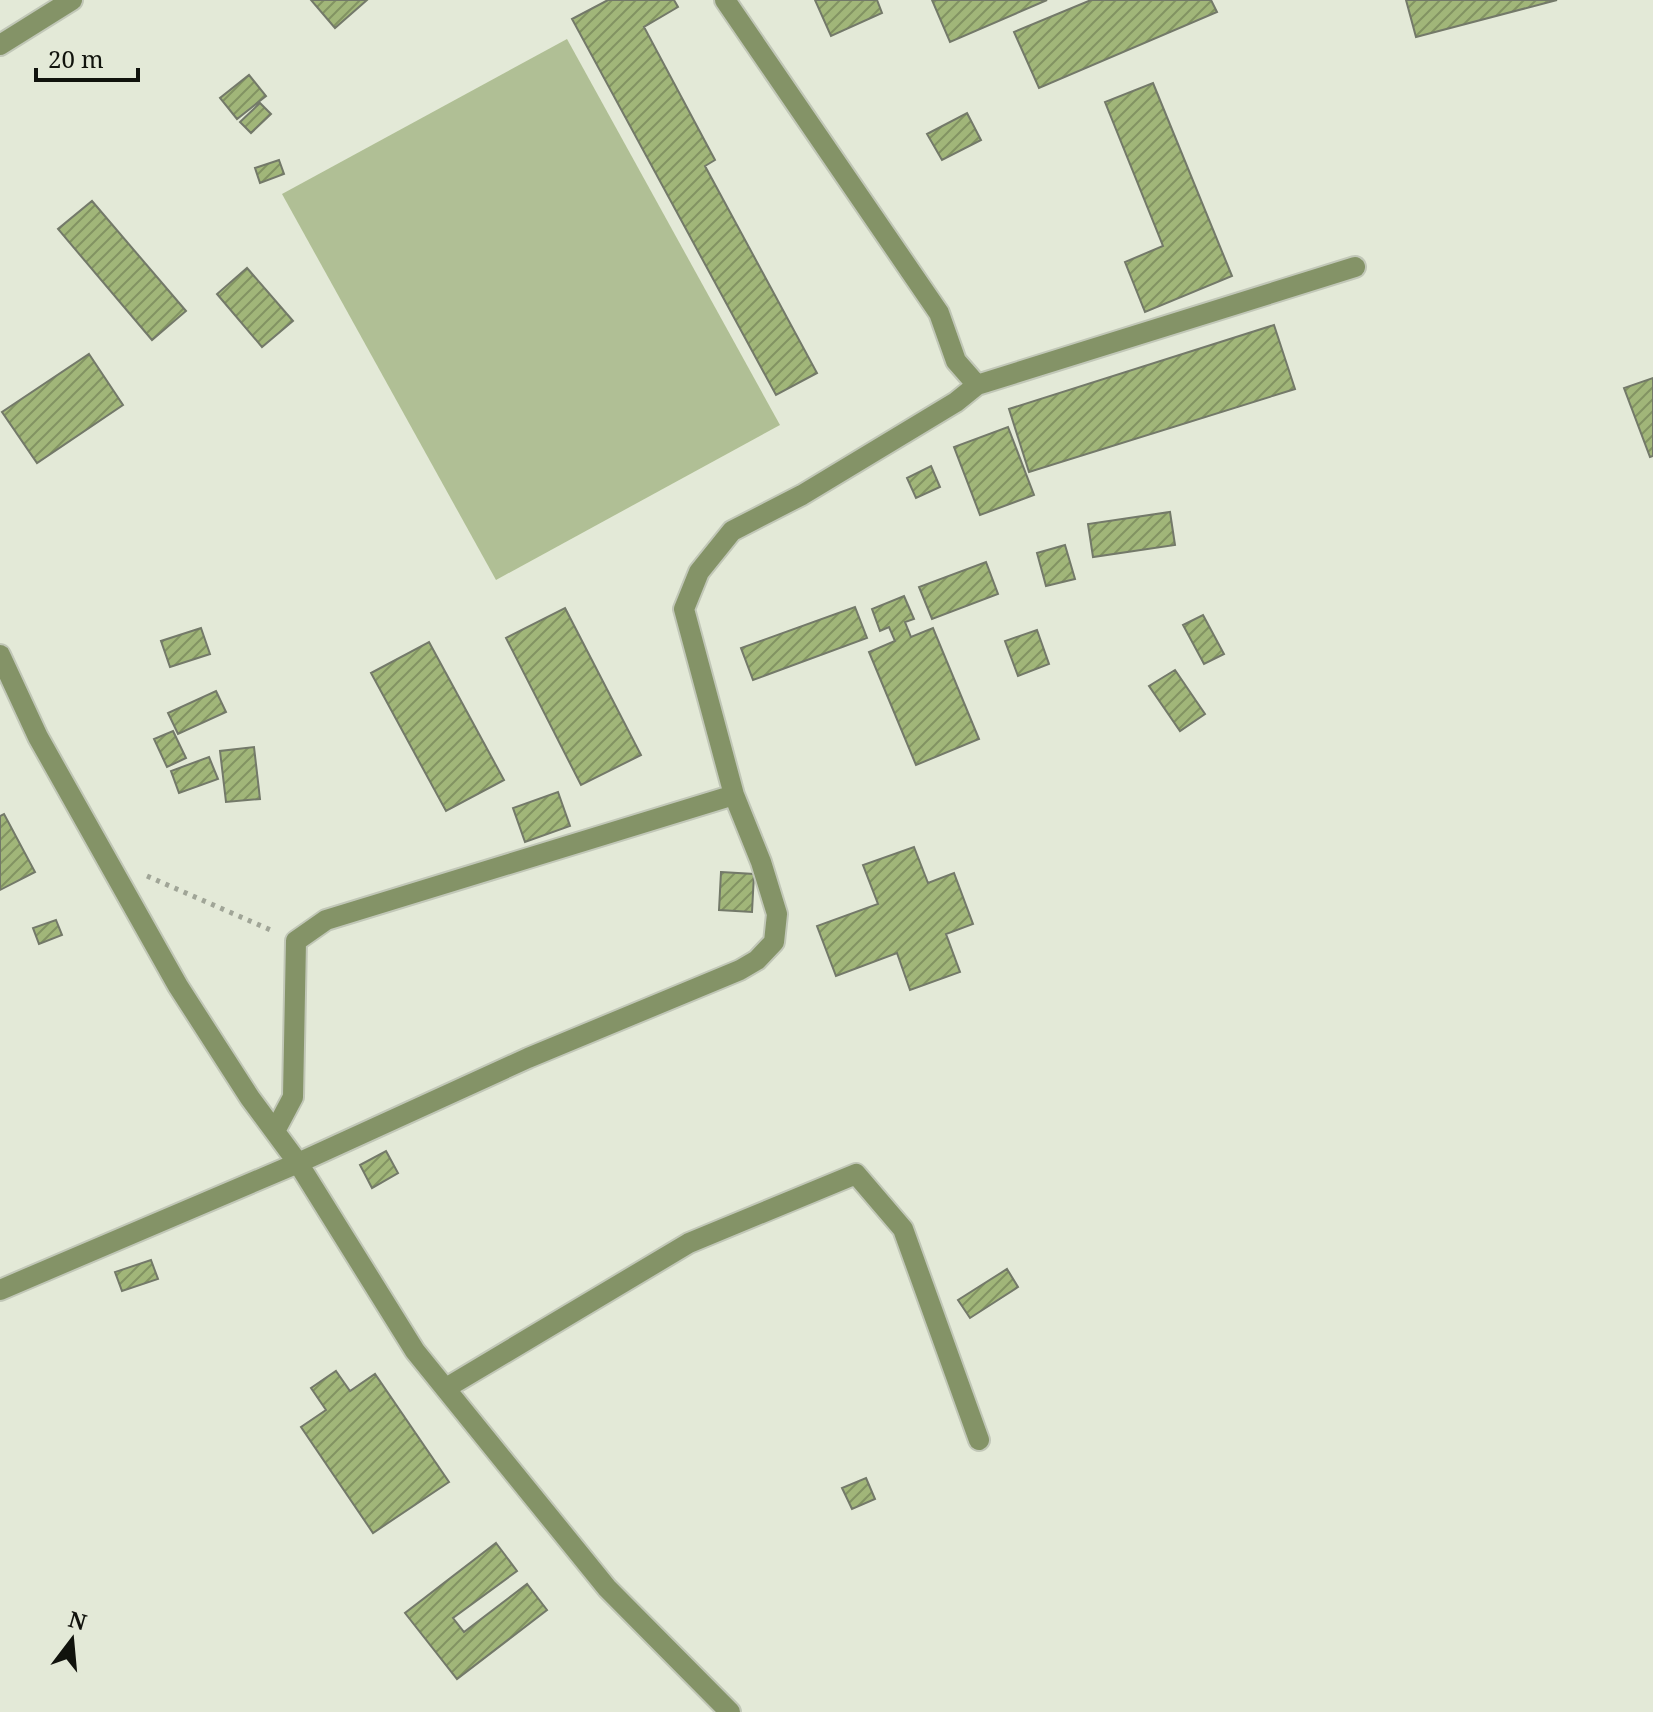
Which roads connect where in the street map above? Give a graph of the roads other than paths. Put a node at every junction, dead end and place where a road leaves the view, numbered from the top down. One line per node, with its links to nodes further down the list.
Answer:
1 (72, 0): 3 (street)
2 (725, 0): 5 (street)
3 (0, 45)
4 (1355, 267): 5 (street)
5 (977, 385): 7 (street)
6 (0, 655): 8 (street)
7 (734, 795): 8 (street); 9 (street)
8 (275, 1131): 9 (street)
9 (298, 1163): 10 (street); 11 (street)
10 (0, 1290)
11 (446, 1388): 12 (street); 13 (street)
12 (979, 1440)
13 (730, 1712)

